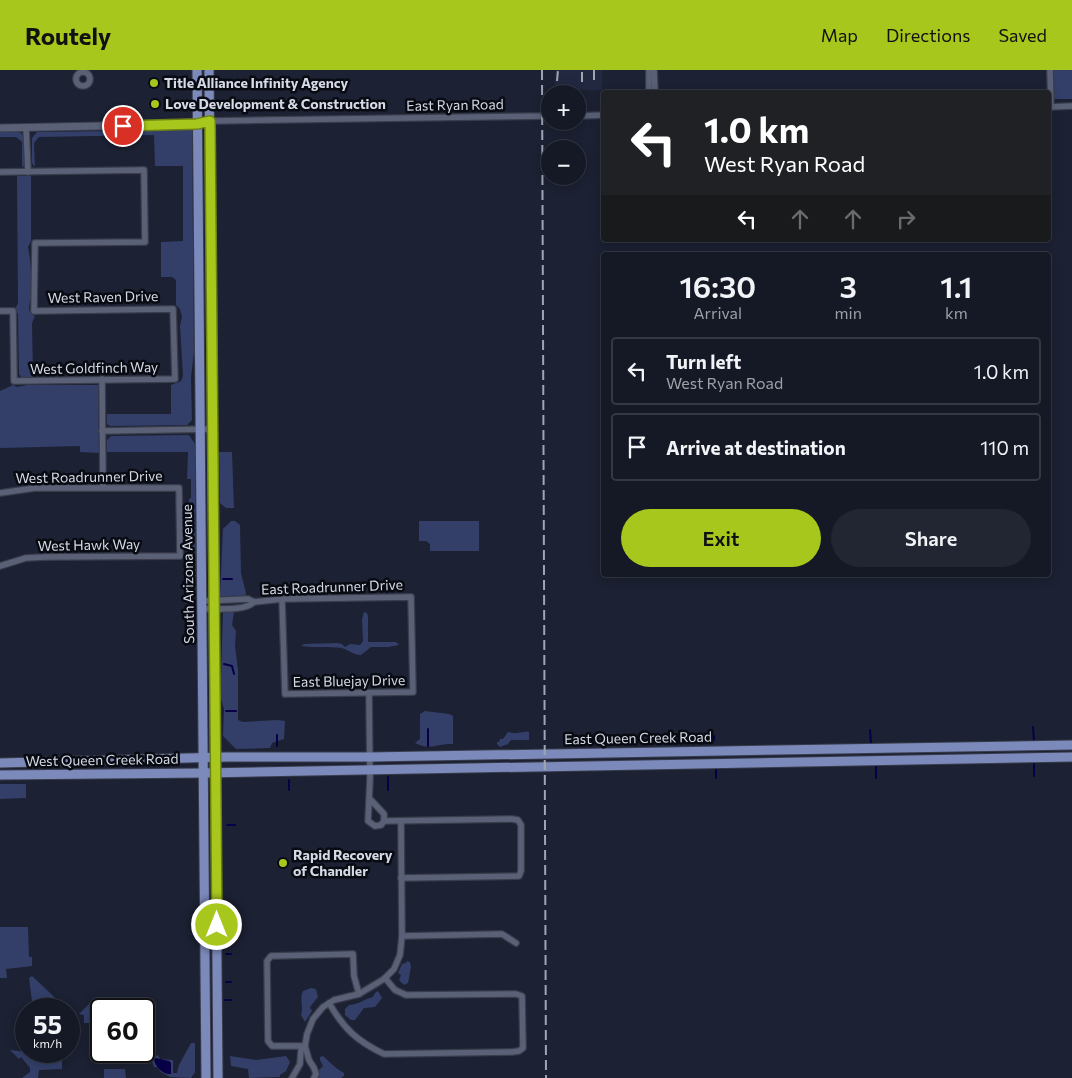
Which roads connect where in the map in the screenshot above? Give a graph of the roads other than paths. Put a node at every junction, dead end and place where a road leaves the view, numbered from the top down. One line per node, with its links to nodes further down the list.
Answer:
1 (197, 70): 15 (main road, South Arizona Avenue)
2 (209, 70): 14 (main road, South Arizona Avenue)
3 (649, 70): 6 (street)
4 (654, 70): 7 (street)
5 (1050, 70): 8 (street)
6 (649, 90)
7 (655, 90)
8 (1050, 90)
9 (1051, 106): 10 (street)
10 (1072, 106)
11 (601, 115): 13 (street)
12 (541, 116): 14 (street, East Ryan Road)
13 (586, 116)
14 (210, 121): 15 (street); 24 (main road, South Arizona Avenue)
15 (197, 124): 16 (street); 23 (main road, South Arizona Avenue)
16 (26, 127): 17 (street); 19 (street)
17 (0, 128)
18 (0, 172): 19 (street)
19 (28, 172): 22 (street, West Raven Drive)
20 (0, 311): 21 (street, West Goldfinch Way)
21 (102, 379): 22 (street, West Goldfinch Way); 25 (street)
22 (175, 379)
23 (200, 429): 24 (street); 25 (street); 31 (main road, South Arizona Avenue)
24 (213, 429): 32 (main road, South Arizona Avenue)
25 (102, 431): 26 (street)
26 (103, 487): 27 (street, West Roadrunner Drive); 28 (street, West Roadrunner Drive)
27 (0, 493)
28 (180, 556): 29 (street, West Hawk Way)
29 (0, 566)
30 (282, 599): 32 (street, East Roadrunner Drive); 33 (street, East Roadrunner Drive); 34 (street, East Bluejay Drive)
31 (202, 605): 32 (street, East Roadrunner Drive); 39 (main road, South Arizona Avenue)
32 (214, 605): 40 (main road, South Arizona Avenue)
33 (413, 692): 34 (street, East Bluejay Drive)
34 (370, 693): 37 (street)
35 (1072, 745): 36 (main road, East Queen Creek Road)
36 (679, 752): 37 (main road, East Queen Creek Road); 42 (main road)
37 (370, 757): 40 (main road, East Queen Creek Road); 43 (street)
38 (1072, 757): 42 (main road, East Queen Creek Road)
39 (204, 758): 40 (main road, East Queen Creek Road); 41 (main road, West Queen Creek Road); 44 (main road, South Arizona Avenue)
40 (216, 758): 45 (main road, South Arizona Avenue)
41 (0, 763)
42 (679, 764): 43 (main road, East Queen Creek Road)
43 (370, 769): 45 (main road, East Queen Creek Road); 47 (street)
44 (204, 773): 45 (main road, East Queen Creek Road); 46 (main road, West Queen Creek Road); 51 (main road, South Arizona Avenue)
45 (216, 773): 52 (main road, South Arizona Avenue)
46 (0, 775)
47 (370, 799): 48 (street); 48 (street)
48 (384, 821): 49 (street)
49 (401, 822): 50 (street); 50 (street)
50 (401, 878): 53 (street)
51 (205, 925): 52 (main road); 61 (main road, South Arizona Avenue)
52 (217, 925): 62 (main road, South Arizona Avenue)
53 (402, 936): 54 (street); 55 (street)
54 (516, 942)
55 (385, 978): 56 (street); 57 (street)
56 (359, 994): 57 (street); 58 (street)
57 (329, 1003): 58 (street)
58 (305, 1046): 59 (street); 60 (street)
59 (300, 1064): 60 (street); 63 (street)
60 (311, 1064): 64 (street)
61 (206, 1078)
62 (218, 1078)
63 (292, 1078)
64 (314, 1078)

